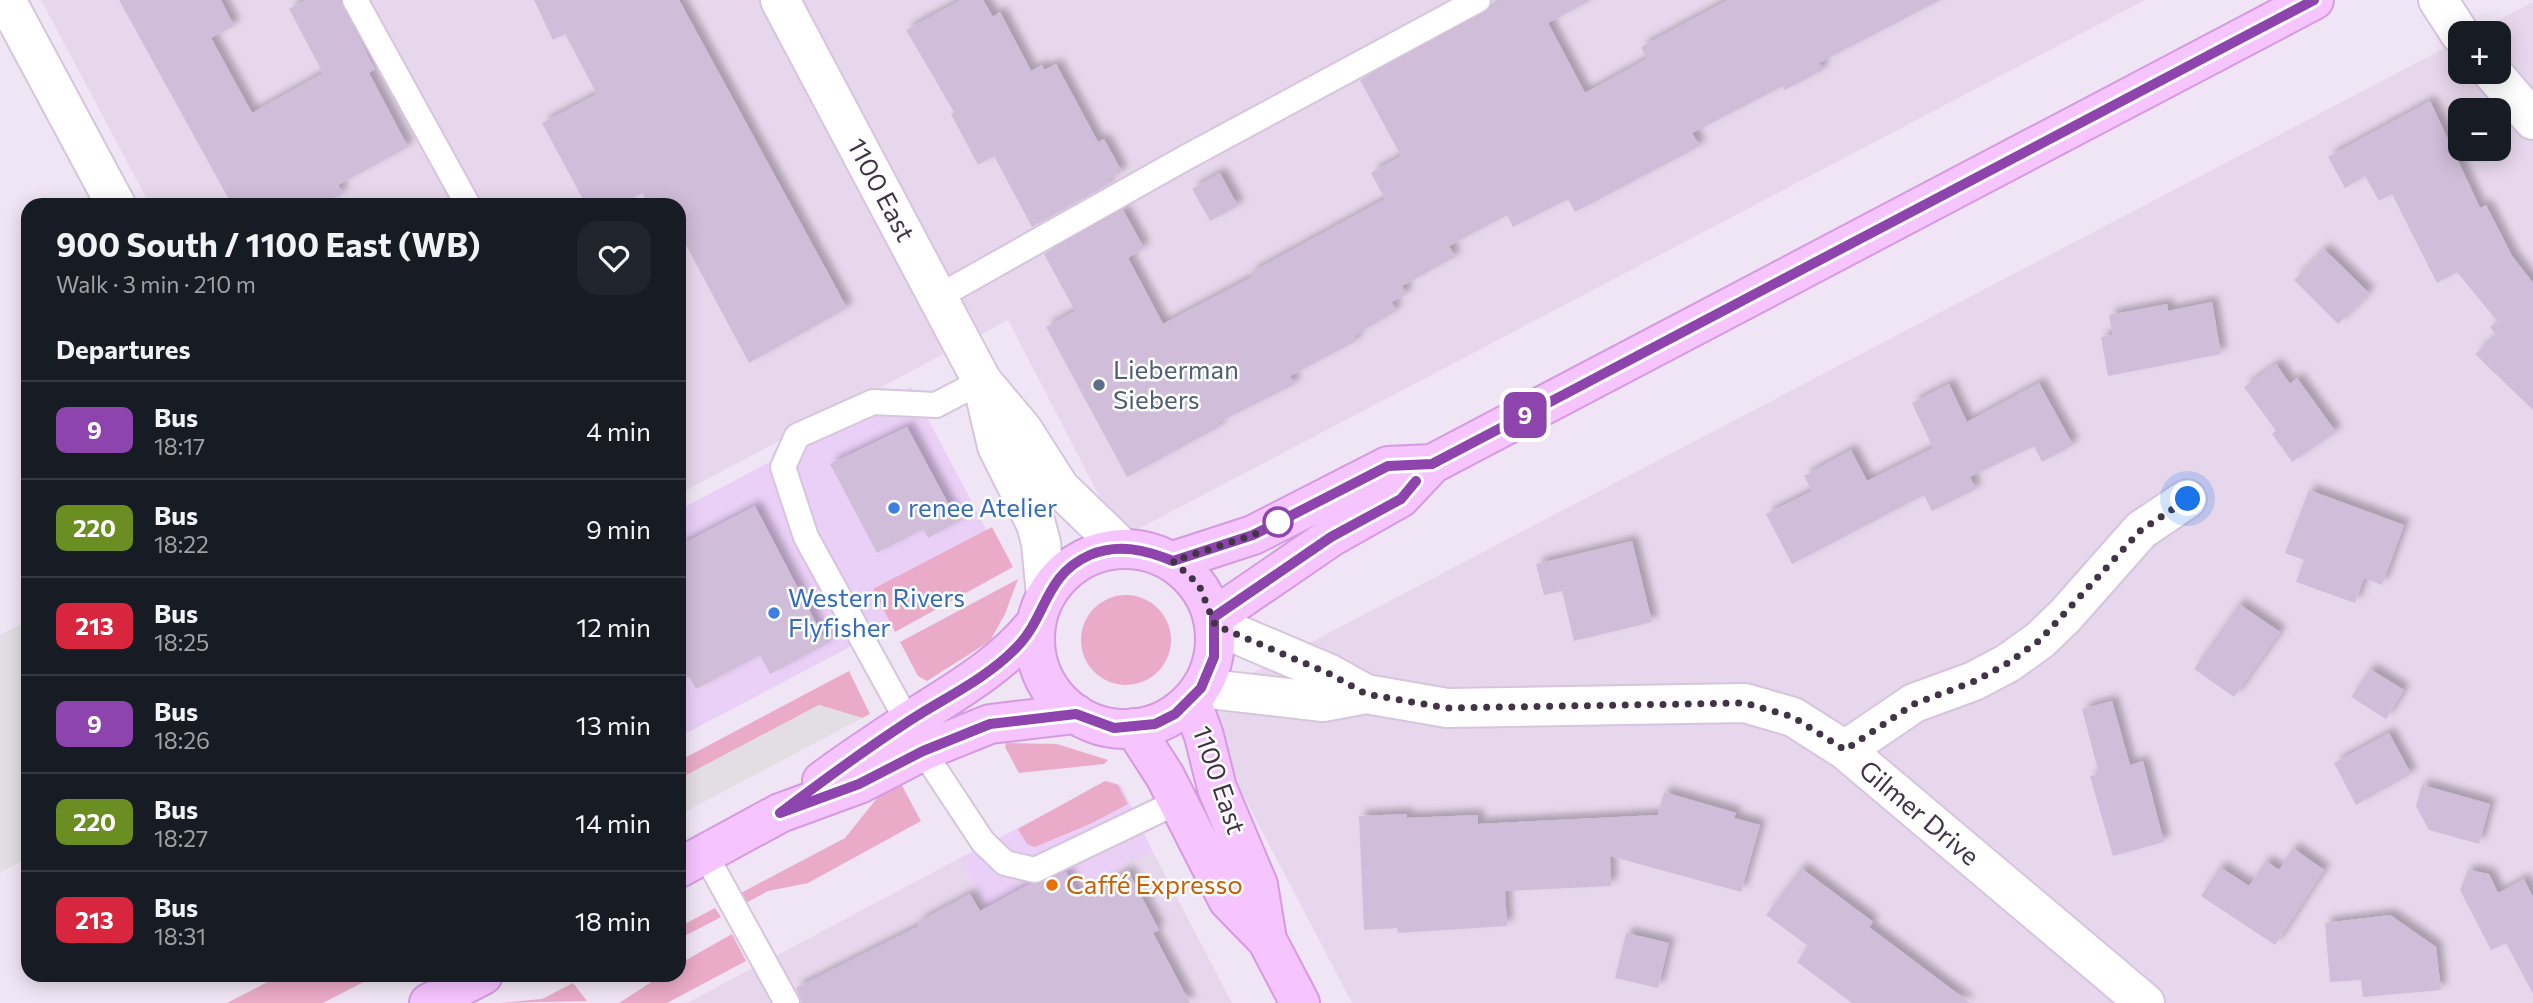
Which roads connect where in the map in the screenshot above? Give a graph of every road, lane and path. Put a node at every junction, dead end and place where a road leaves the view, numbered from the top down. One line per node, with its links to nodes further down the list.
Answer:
1 (6, 0): 10 (street)
2 (355, 0): 11 (lane)
3 (779, 0): 12 (street, 1100 East)
4 (1478, 0): 12 (lane)
5 (2314, 0): 14 (street)
6 (2438, 0): 7 (street)
7 (2452, 21)
8 (2502, 84): 9 (street)
9 (2533, 120)
10 (112, 198)
11 (463, 198)
12 (937, 297): 13 (street, 1100 East)
13 (982, 381): 16 (street, 1100 East); 18 (street, 1100 East); 24 (lane)
14 (1432, 464): 17 (street); 19 (street)
15 (2188, 499): 25 (street)
16 (1122, 548): 17 (street); 18 (street)
17 (1173, 561): 19 (street)
18 (1041, 609): 22 (street); 24 (street)
19 (1215, 621): 20 (street); 21 (street, Gilmer Drive)
20 (1196, 694): 21 (street, Gilmer Drive); 23 (street); 28 (street, 1100 East)
21 (1366, 694): 25 (street, Gilmer Drive)
22 (1076, 714): 23 (street); 24 (street)
23 (1134, 728): 26 (street, 1100 East)
24 (916, 736): 26 (lane); 27 (street)
25 (1845, 750): 33 (street, Gilmer Drive)
26 (1177, 802): 28 (street, 1100 East)
27 (692, 861): 31 (lane)
28 (1267, 940): 32 (street, 1100 East)
29 (470, 982): 30 (street)
30 (429, 1003)
31 (787, 1003)
32 (1300, 1003)
33 (2145, 1003)

